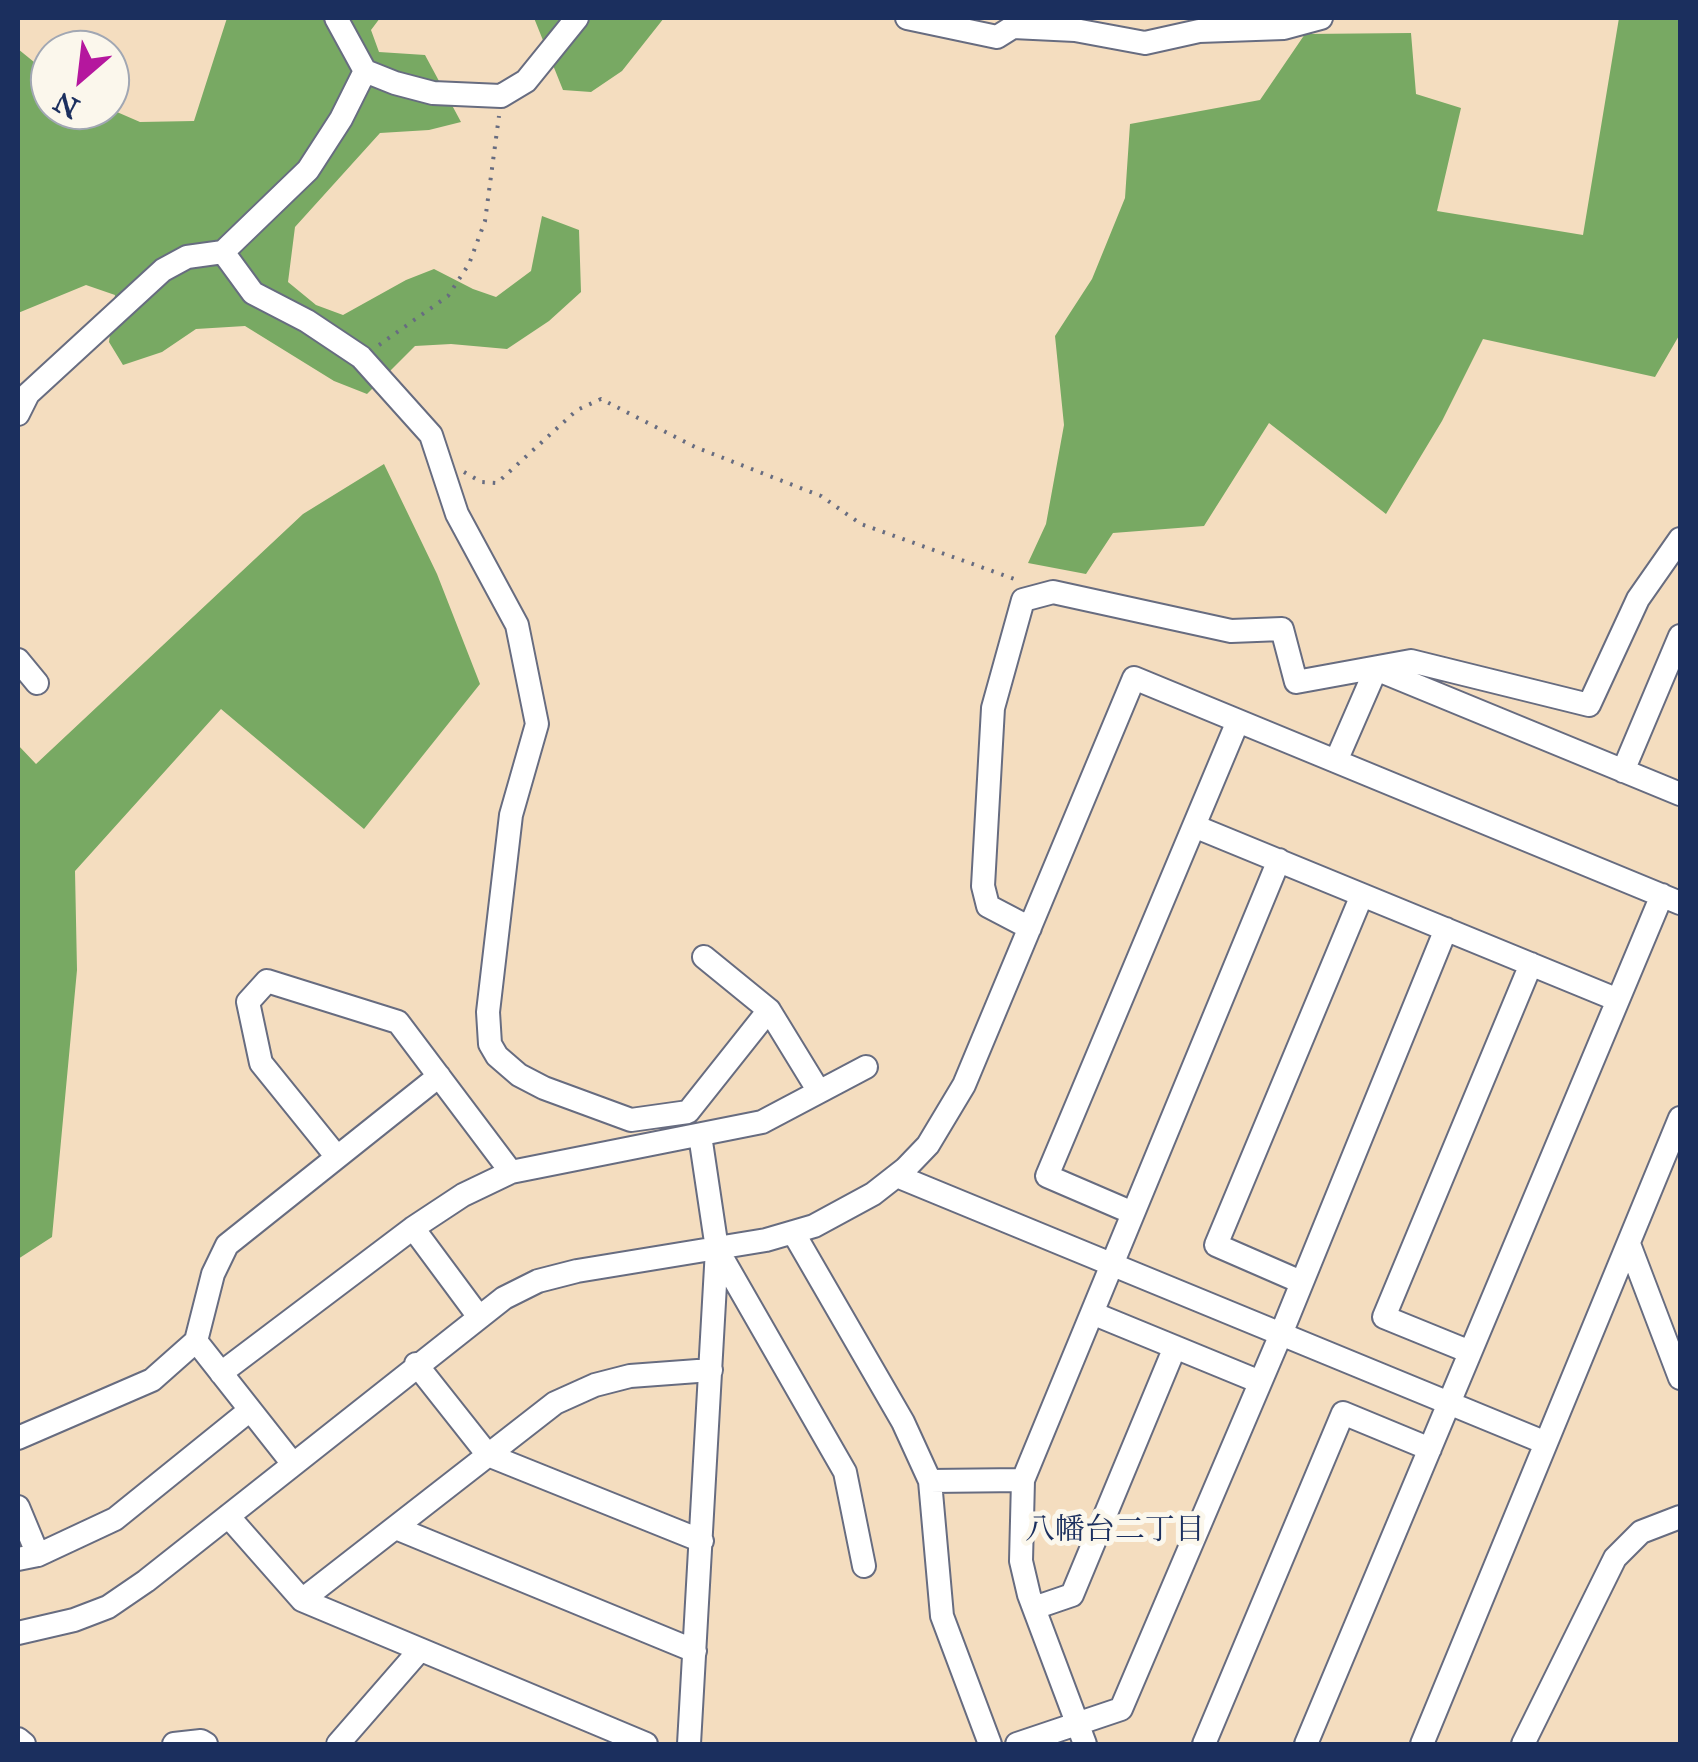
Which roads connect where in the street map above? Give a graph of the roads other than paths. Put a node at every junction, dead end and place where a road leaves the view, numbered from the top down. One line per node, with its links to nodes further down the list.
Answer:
1 (336, 18): 5 (street)
2 (578, 18): 5 (street)
3 (907, 18): 4 (street)
4 (1322, 18)
5 (365, 71): 6 (street)
6 (223, 252): 7 (street); 27 (street)
7 (18, 414)
8 (1680, 539): 11 (street)
9 (1680, 636): 13 (street)
10 (18, 660): 12 (street)
11 (1376, 669): 15 (street); 16 (street); 22 (street)
12 (37, 683)
13 (1671, 683): 16 (street)
14 (1238, 721): 15 (street); 18 (street); 22 (street)
15 (1336, 761): 21 (street)
16 (1623, 770): 17 (street)
17 (1680, 794)
18 (1194, 826): 19 (street); 37 (street)
19 (1278, 860): 20 (street); 37 (street)
20 (1362, 895): 23 (street); 43 (street)
21 (1671, 899): 26 (street)
22 (1030, 928): 36 (street)
23 (1446, 929): 25 (street); 43 (street)
24 (704, 957): 27 (street)
25 (1531, 964): 26 (street); 49 (street)
26 (1618, 1000): 49 (street)
27 (769, 1010): 30 (street)
28 (866, 1067): 30 (street)
29 (439, 1076): 33 (street); 33 (street); 34 (street)
30 (818, 1090): 32 (street)
31 (1680, 1118): 35 (street)
32 (700, 1136): 34 (street); 41 (street)
33 (338, 1157): 47 (street)
34 (511, 1172): 38 (street)
35 (1670, 1175): 40 (street)
36 (897, 1176): 39 (street); 42 (street)
37 (1133, 1213): 42 (street)
38 (413, 1228): 45 (street); 52 (street)
39 (793, 1232): 41 (street); 63 (street)
40 (1629, 1244): 53 (street); 58 (street)
41 (716, 1249): 45 (street); 51 (street); 70 (street)
42 (1111, 1266): 44 (street); 46 (street)
43 (1302, 1282): 46 (street)
44 (1092, 1312): 48 (street); 62 (street)
45 (480, 1316): 50 (street)
46 (1281, 1334): 54 (street); 55 (street)
47 (196, 1341): 52 (street); 57 (street)
48 (1175, 1347): 54 (street); 72 (street)
49 (1470, 1352): 55 (street)
50 (416, 1364): 60 (street); 61 (street)
51 (712, 1370): 60 (street); 68 (street)
52 (221, 1372): 56 (street)
53 (1680, 1378)
54 (1260, 1382): 76 (street)
55 (1449, 1403): 58 (street); 59 (street)
56 (250, 1410): 61 (street); 69 (street)
57 (18, 1438)
58 (1546, 1443): 89 (street)
59 (1430, 1449): 79 (street); 88 (street)
60 (488, 1456): 67 (street); 68 (street)
61 (293, 1464): 65 (street)
62 (1023, 1480): 63 (street); 72 (street)
63 (930, 1481): 86 (street)
64 (18, 1507): 69 (street)
65 (228, 1516): 71 (street); 73 (street)
66 (1680, 1516): 90 (street)
67 (396, 1528): 71 (street); 75 (street)
68 (702, 1541): 75 (street)
69 (28, 1557)
70 (864, 1566)
71 (302, 1600): 74 (street)
72 (1034, 1608): 76 (street)
73 (18, 1632)
74 (418, 1651): 78 (street); 84 (street)
75 (695, 1651): 85 (street)
76 (1081, 1734): 87 (street)
77 (18, 1739): 80 (street)
78 (342, 1740): 83 (street)
79 (1310, 1743)
80 (24, 1744)
81 (174, 1744): 82 (street)
82 (206, 1744)
83 (370, 1744)
84 (646, 1744)
85 (689, 1744)
86 (990, 1744)
87 (1017, 1744)
88 (1204, 1744)
89 (1422, 1744)
90 (1522, 1744)

